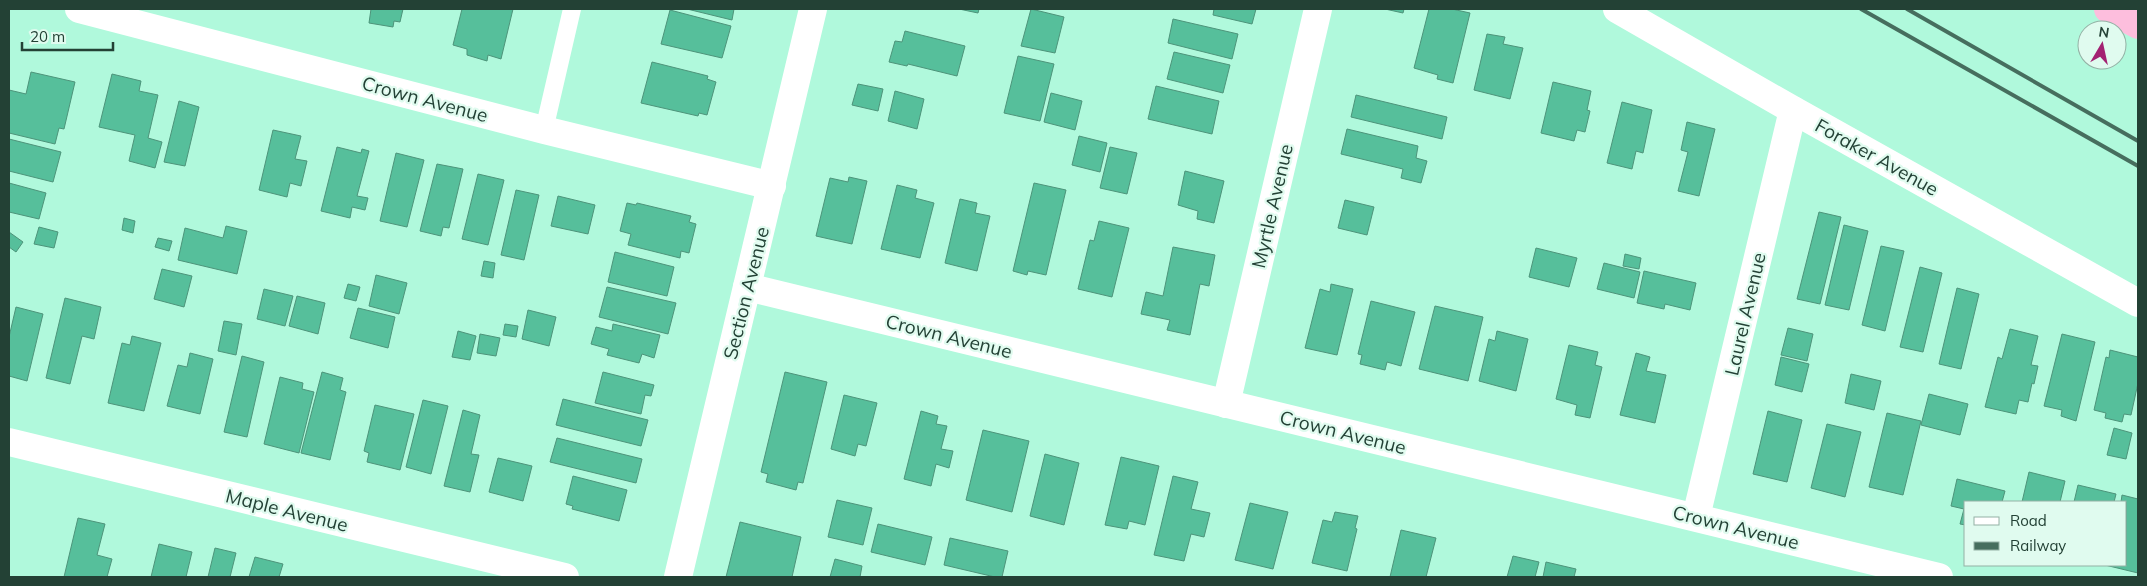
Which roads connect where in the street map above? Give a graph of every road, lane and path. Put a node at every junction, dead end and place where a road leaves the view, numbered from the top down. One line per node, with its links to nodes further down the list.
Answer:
1 (79, 9): 9 (street, Crown Avenue)
2 (572, 9): 9 (lane)
3 (813, 9): 10 (street, Section Avenue)
4 (1318, 9): 13 (street, Myrtle Avenue)
5 (1617, 9): 8 (street, Foraker Avenue)
6 (2108, 9): 7 (highway)
7 (2138, 26)
8 (1793, 110): 12 (street, Foraker Avenue); 15 (street, Laurel Avenue)
9 (544, 130): 10 (street, Crown Avenue)
10 (772, 186): 11 (street, Section Avenue)
11 (747, 287): 13 (street, Crown Avenue); 17 (street, Section Avenue)
12 (2138, 303)
13 (1226, 404): 15 (street, Crown Avenue)
14 (9, 442): 16 (street, Maple Avenue)
15 (1696, 517): 18 (street, Crown Avenue)
16 (565, 577)
17 (678, 577)
18 (1939, 577)

